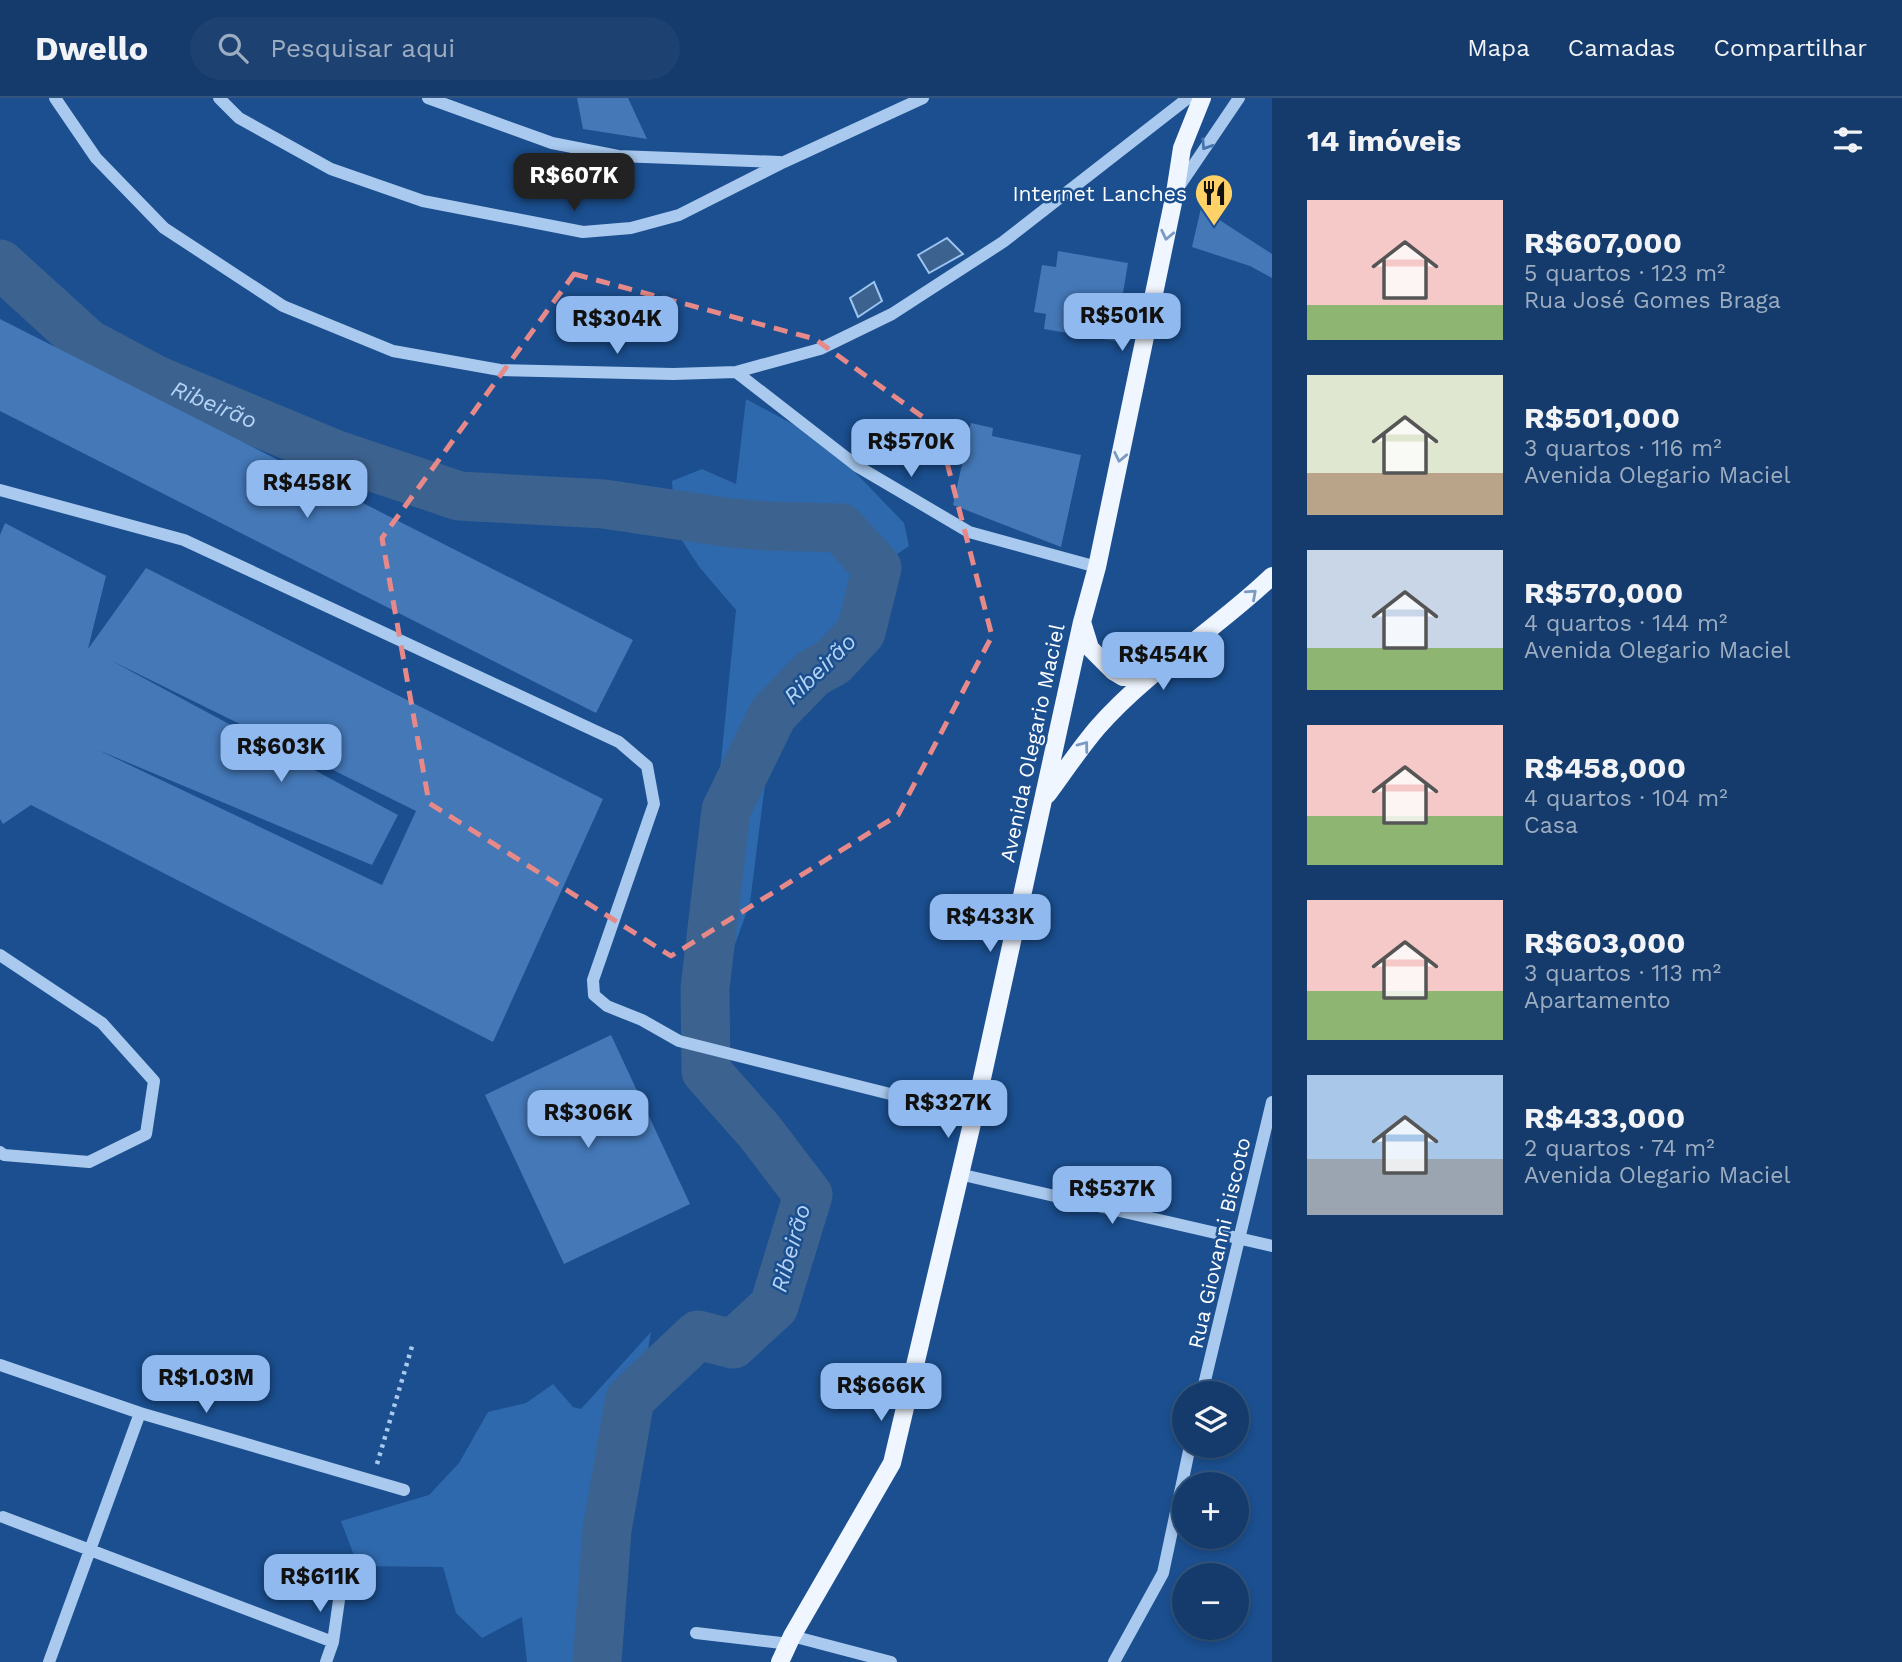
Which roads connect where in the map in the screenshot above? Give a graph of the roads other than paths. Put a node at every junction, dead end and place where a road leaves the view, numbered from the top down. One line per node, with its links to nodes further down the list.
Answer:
1 (55, 98): 11 (street)
2 (219, 98): 9 (street)
3 (428, 98): 8 (street)
4 (923, 98): 9 (street)
5 (1188, 98): 11 (street)
6 (1202, 98): 10 (main road, Avenida Olegario Maciel)
7 (1239, 98): 10 (street, one-way to 10)
8 (448, 101): 9 (street)
9 (783, 163)
10 (1175, 192): 13 (main road, Avenida Olegario Maciel, one-way to 13)
11 (736, 372): 13 (street)
12 (0, 489): 20 (street)
13 (1097, 567): 15 (main road, Avenida Olegario Maciel)
14 (1272, 576): 16 (main road, one-way to 14)
15 (1082, 622): 16 (main road); 17 (main road, Avenida Olegario Maciel)
16 (1151, 676): 17 (main road, one-way to 16)
17 (1042, 800): 20 (main road, Avenida Olegario Maciel)
18 (0, 955): 21 (street)
19 (1272, 1102): 23 (street, Rua Giovanni Biscoto)
20 (974, 1115): 22 (main road, Avenida Olegario Maciel)
21 (1, 1157)
22 (959, 1174): 23 (street); 34 (main road, Avenida Olegario Maciel)
23 (1241, 1238): 24 (street); 26 (street, Rua Giovanni Biscoto)
24 (1272, 1246)
25 (0, 1365): 27 (street)
26 (1205, 1381)
27 (140, 1413): 29 (street); 31 (street)
28 (1187, 1458): 40 (street)
29 (404, 1490)
30 (3, 1517): 31 (street)
31 (89, 1548): 35 (street); 36 (street)
32 (344, 1572): 35 (street)
33 (696, 1633): 34 (street)
34 (791, 1640): 38 (main road, Avenida Olegario Maciel); 39 (street)
35 (333, 1642): 37 (street)
36 (49, 1662)
37 (326, 1662)
38 (780, 1662)
39 (891, 1662)
40 (1114, 1662)

